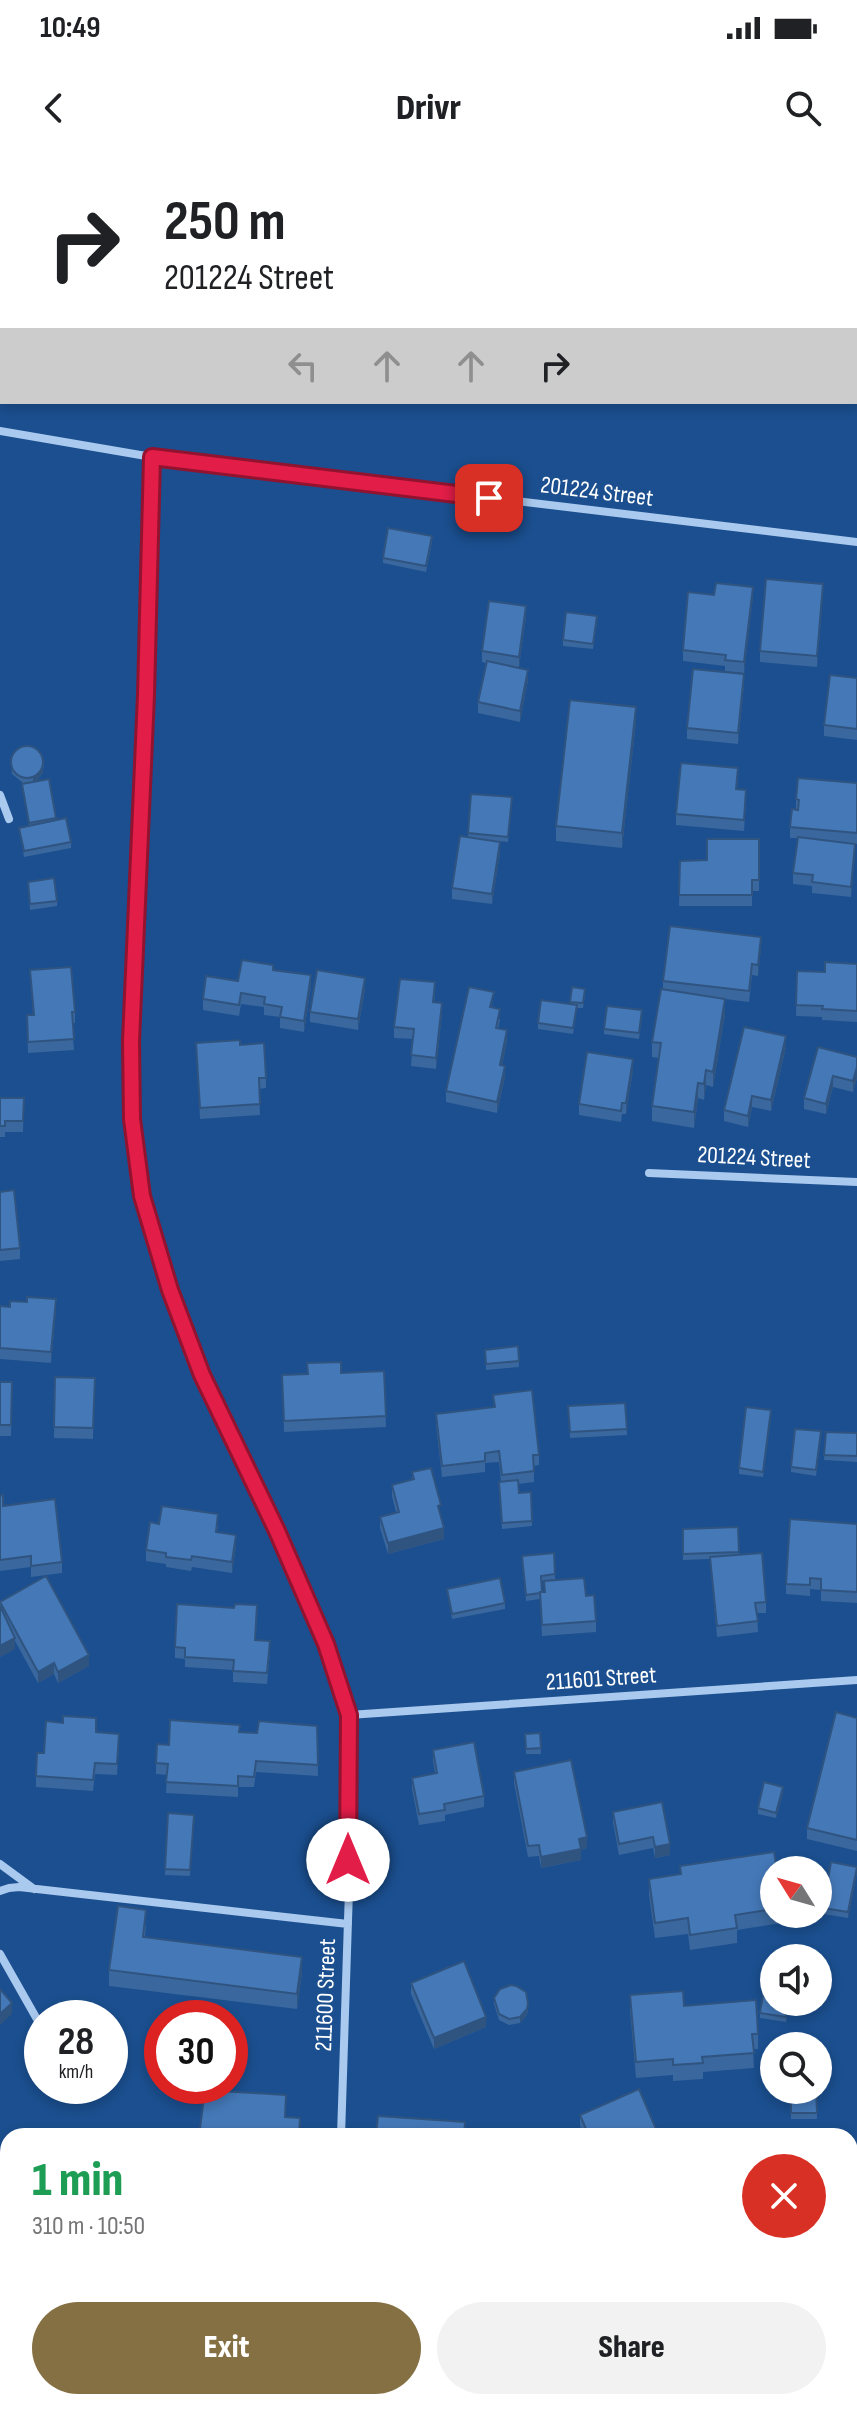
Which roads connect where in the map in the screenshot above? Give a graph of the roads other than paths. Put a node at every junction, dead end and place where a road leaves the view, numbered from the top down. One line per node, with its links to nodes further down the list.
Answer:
1 (0, 431): 2 (street, 201224 Street)
2 (152, 457): 3 (street, 201224 Street); 9 (street, 211600 Street)
3 (857, 542)
4 (0, 795): 5 (street)
5 (9, 819)
6 (649, 1173): 7 (street, 201224 Street)
7 (857, 1182)
8 (857, 1680): 9 (street, 211601 Street)
9 (349, 1715): 13 (street, 211600 Street)
10 (0, 1864): 11 (street)
11 (35, 1889): 12 (street); 13 (street)
12 (0, 1891)
13 (348, 1924): 16 (street, 211600 Street)
14 (0, 1954): 15 (street)
15 (26, 2000)
16 (341, 2128)

